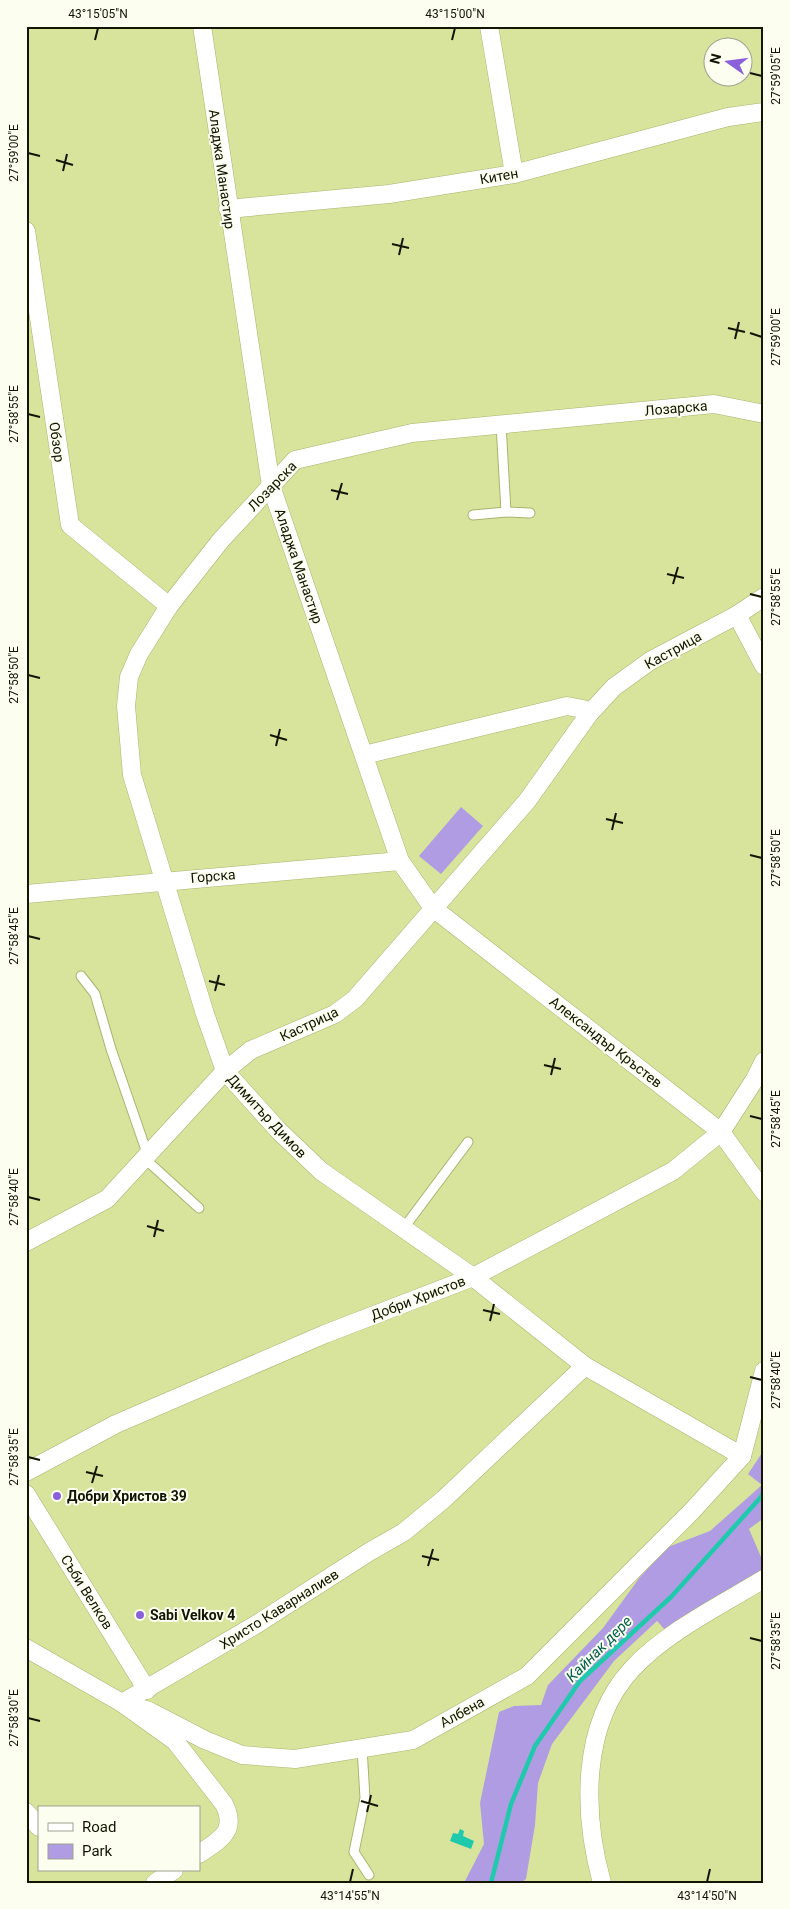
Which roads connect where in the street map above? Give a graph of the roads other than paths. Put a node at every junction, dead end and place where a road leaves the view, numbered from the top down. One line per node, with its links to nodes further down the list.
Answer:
1 (202, 26): 5 (street, Аладжа Манастир)
2 (489, 26): 4 (street)
3 (764, 112): 4 (street, Китен)
4 (514, 174): 5 (street, Китен)
5 (228, 209): 9 (street, Аладжа Манастир)
6 (26, 231): 14 (street, Обзор)
7 (764, 414): 8 (street, Лозарска)
8 (501, 424): 9 (street, Лозарска); 10 (lane)
9 (272, 486): 14 (street, Лозарска); 18 (street, Аладжа Манастир)
10 (506, 512): 11 (lane); 12 (lane)
11 (530, 513)
12 (473, 515)
13 (764, 597): 15 (street, Кастрица)
14 (170, 606): 20 (street, Лозарска)
15 (737, 616): 16 (street); 17 (street, Кастрица)
16 (764, 666)
17 (589, 714): 18 (street); 22 (street, Кастрица)
18 (364, 755): 19 (street, Аладжа Манастир)
19 (400, 861): 20 (street, Горска); 22 (street, Аладжа Манастир)
20 (164, 880): 21 (street, Горска); 25 (street, Димитър Димов)
21 (26, 894)
22 (433, 908): 25 (street, Кастрица); 26 (street, Александър Кръстев)
23 (82, 976): 28 (lane)
24 (764, 1061): 26 (street, Добри Христов)
25 (225, 1071): 28 (street, Кастрица); 31 (street, Димитър Димов)
26 (721, 1132): 29 (street, Александър Кръстев); 33 (street, Добри Христов)
27 (468, 1142): 31 (lane)
28 (145, 1155): 30 (lane); 32 (street, Кастрица)
29 (764, 1192)
30 (199, 1208)
31 (403, 1229): 33 (street, Димитър Димов)
32 (26, 1242)
33 (473, 1277): 34 (street, Димитър Димов); 37 (street, Добри Христов)
34 (585, 1366): 36 (street, Димитър Димов); 41 (street, Христо Каварналиев)
35 (764, 1371): 36 (street, Албена)
36 (742, 1456): 43 (street, Албена)
37 (26, 1472)
38 (26, 1494): 41 (street, Съби Велков)
39 (764, 1579): 50 (street)
40 (26, 1648): 42 (street, Албена)
41 (147, 1690): 42 (street, Христо Каварналиев)
42 (122, 1703): 43 (street, Албена); 46 (street)
43 (362, 1748): 48 (lane)
44 (26, 1812): 45 (street)
45 (38, 1826)
46 (200, 1853)
47 (171, 1872): 49 (street)
48 (369, 1874)
49 (156, 1883)
50 (602, 1883)

